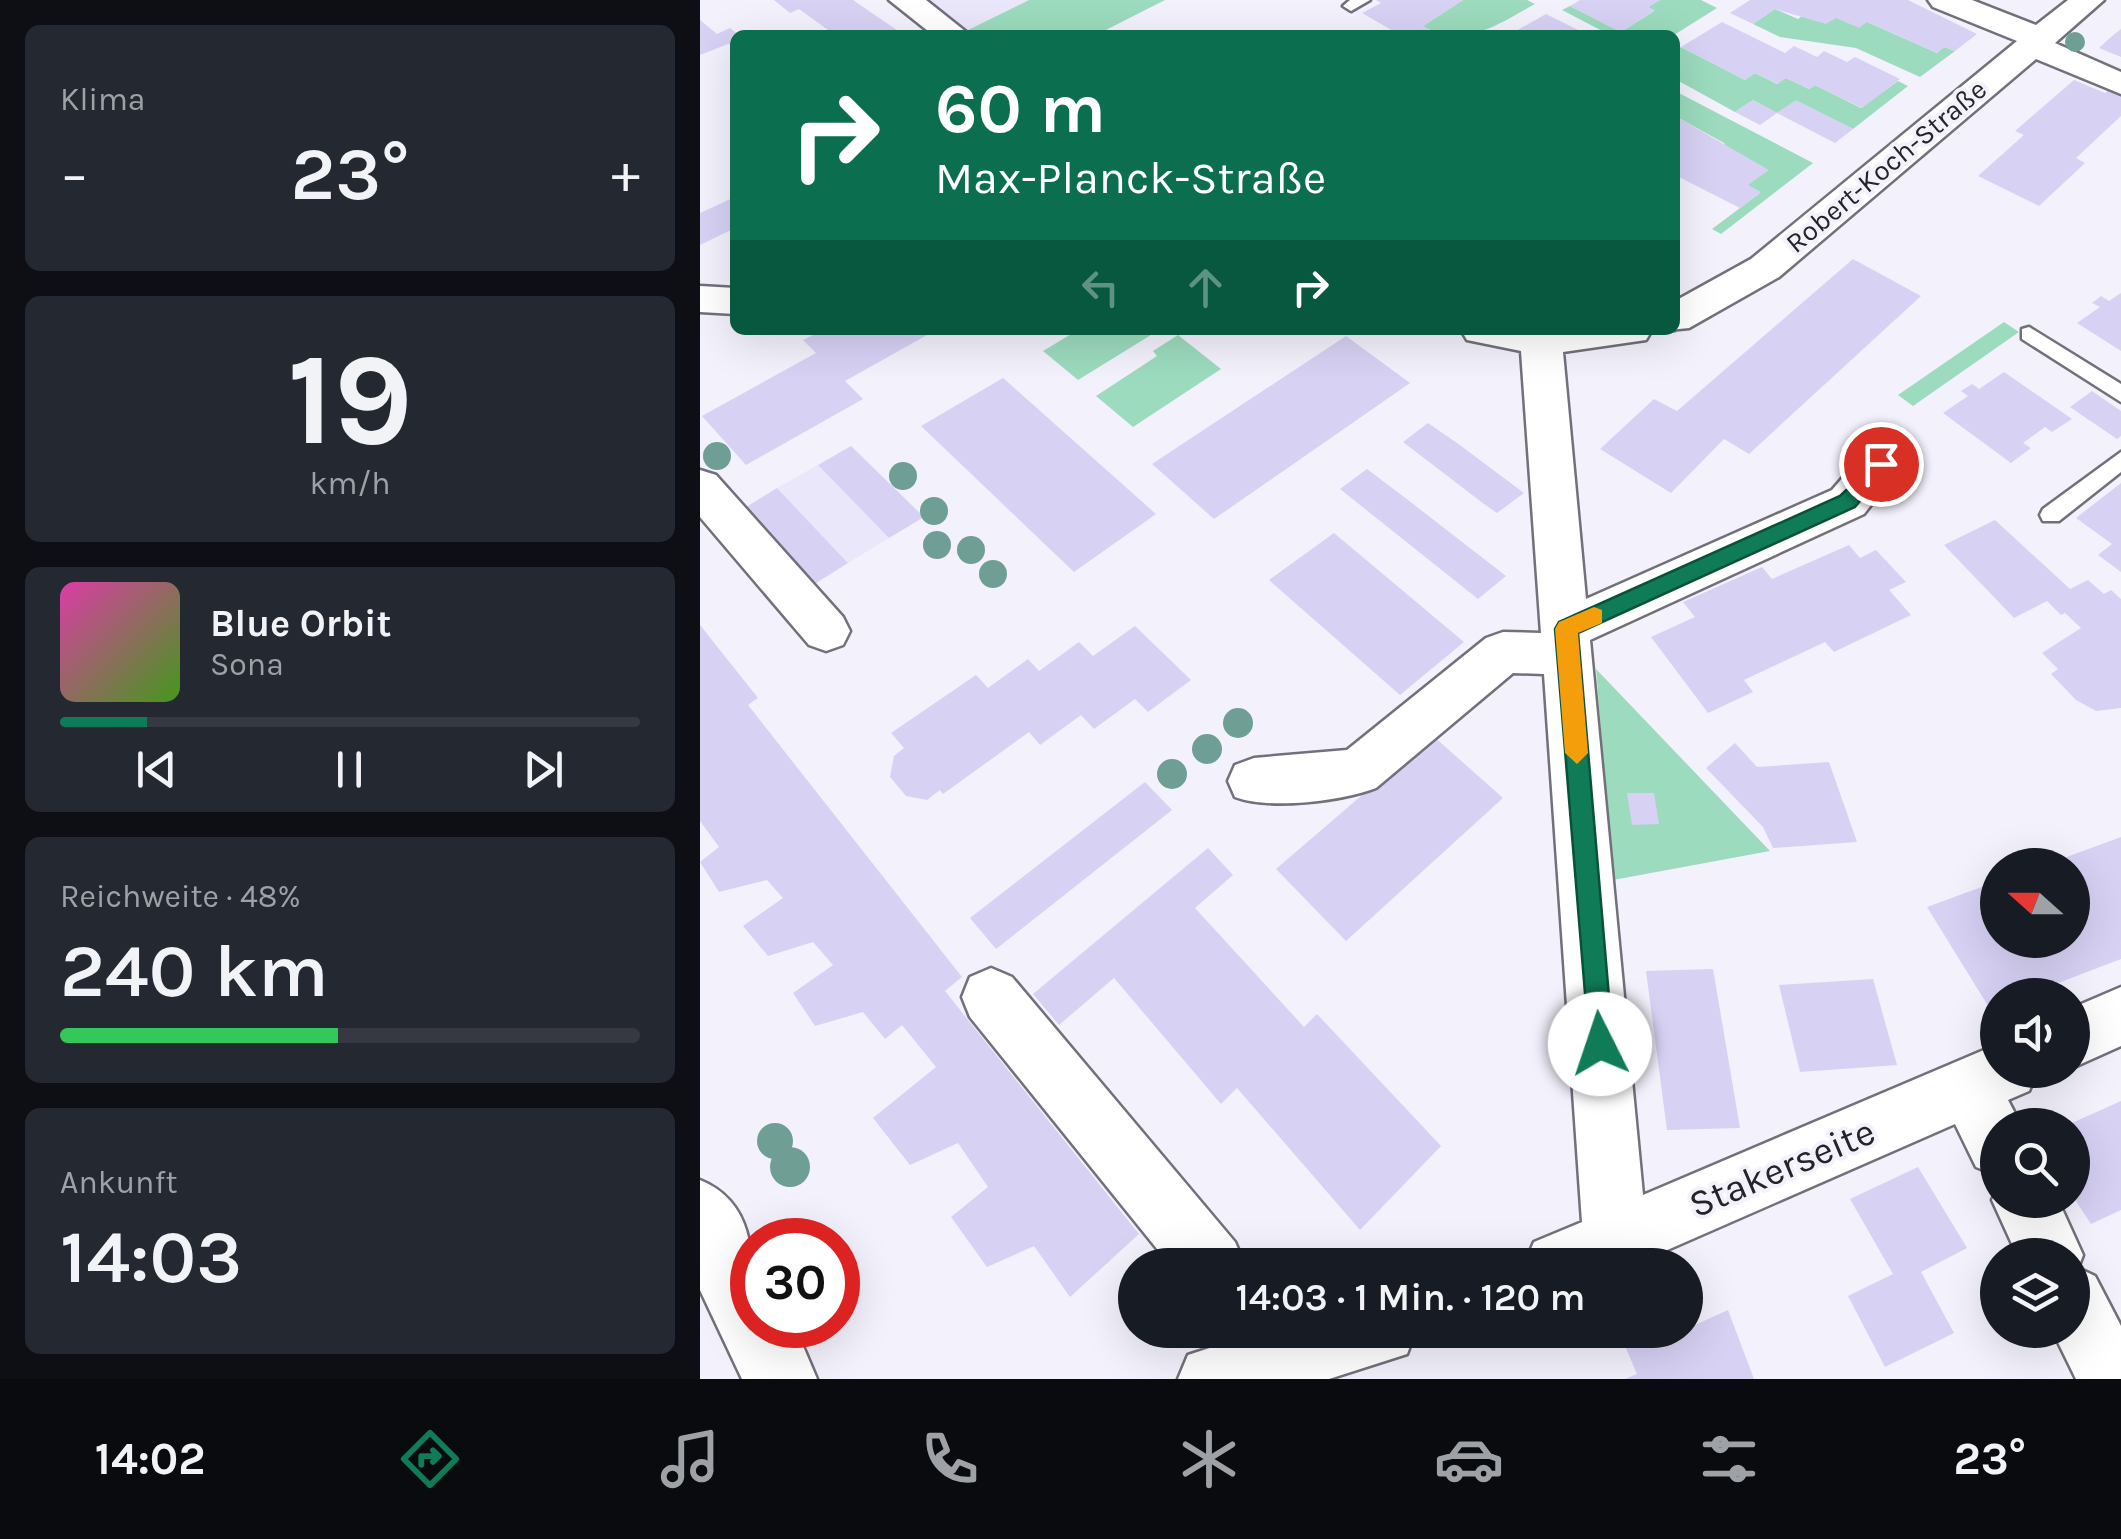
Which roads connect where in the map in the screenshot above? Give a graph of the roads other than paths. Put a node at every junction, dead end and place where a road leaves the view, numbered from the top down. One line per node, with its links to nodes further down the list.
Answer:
1 (906, 0): 4 (street)
2 (1944, 0): 5 (street)
3 (2088, 0): 5 (street, Robert-Koch-Straße)
4 (947, 30)
5 (2035, 41): 6 (street); 7 (street, Robert-Koch-Straße)
6 (2121, 84)
7 (1680, 315)
8 (2029, 334): 12 (lane)
9 (1511, 335): 11 (street)
10 (1586, 335): 11 (street)
11 (1541, 340): 18 (street)
12 (2121, 394)
13 (2121, 460): 16 (lane)
14 (1881, 464): 18 (street)
15 (700, 487): 17 (street)
16 (2051, 514)
17 (826, 632)
18 (1568, 642): 19 (street); 25 (street)
19 (1254, 781)
20 (991, 997): 26 (street)
21 (2121, 1016): 22 (street)
22 (2090, 1031)
23 (1980, 1083): 25 (street, Stakerseite)
24 (700, 1215): 28 (main road)
25 (1615, 1239): 27 (street, Stakerseite)
26 (1198, 1248)
27 (1595, 1248)
28 (730, 1274)
29 (2090, 1335): 34 (street)
30 (766, 1348): 33 (main road)
31 (1309, 1348): 32 (street)
32 (1244, 1364)
33 (780, 1379)
34 (2112, 1379)

